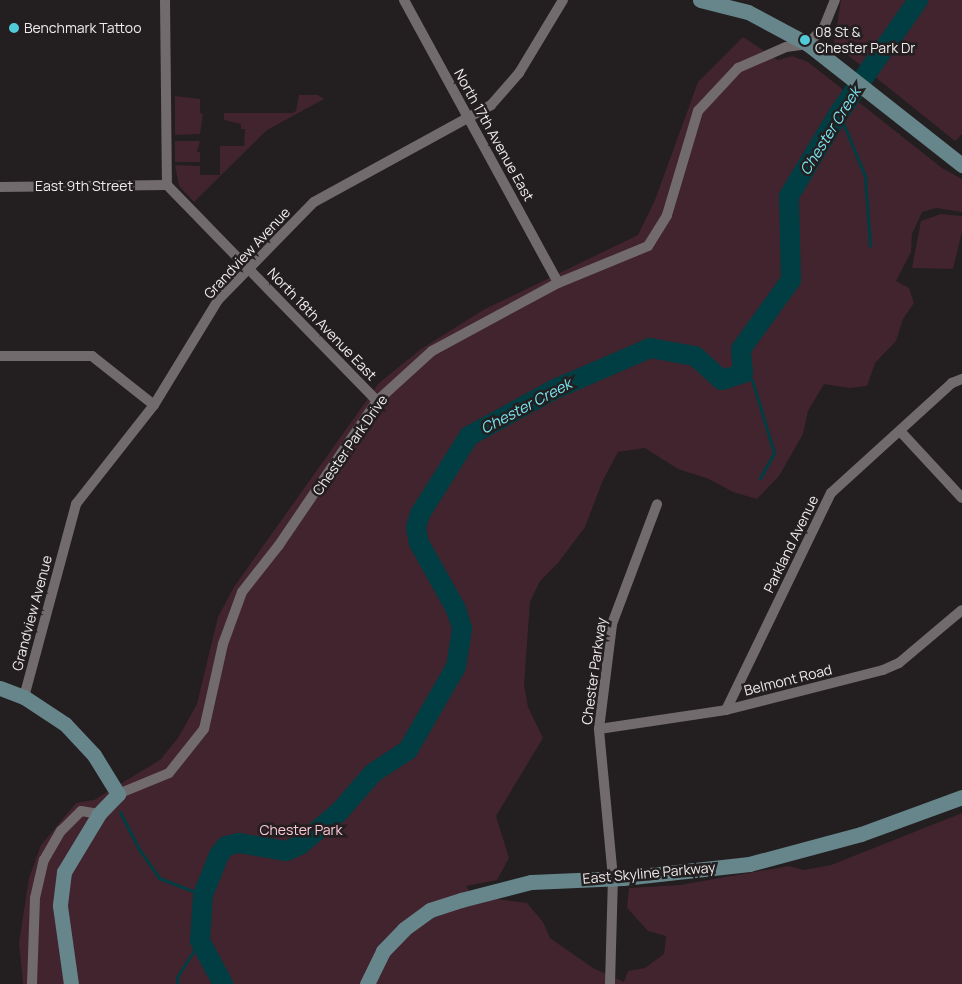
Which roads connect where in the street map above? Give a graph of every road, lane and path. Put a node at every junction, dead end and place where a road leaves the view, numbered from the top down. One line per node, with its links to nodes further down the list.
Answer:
1 (165, 0): 9 (street)
2 (404, 0): 7 (street, North 17th Avenue East)
3 (563, 0): 7 (street, Grandview Avenue)
4 (700, 0): 6 (street)
5 (835, 0): 6 (street)
6 (813, 48): 8 (street); 12 (street, Chester Park Drive)
7 (469, 117): 11 (street, Grandview Avenue); 12 (street, North 17th Avenue East)
8 (960, 163)
9 (167, 185): 10 (street, East 9th Street); 11 (street, North 18th Avenue East)
10 (0, 187)
11 (248, 268): 15 (street, North 18th Avenue East); 16 (street, Grandview Avenue)
12 (558, 283): 15 (street, Chester Park Drive)
13 (0, 356): 16 (street)
14 (962, 379): 17 (street, Parkland Avenue)
15 (378, 401): 25 (street, Chester Park Drive)
16 (154, 405): 22 (street, Grandview Avenue)
17 (900, 431): 18 (street); 23 (street, Parkland Avenue)
18 (962, 498)
19 (657, 504): 24 (street, Chester Parkway)
20 (962, 610): 23 (street, Belmont Road)
21 (0, 688): 22 (street)
22 (24, 697): 25 (street)
23 (726, 710): 24 (street, Belmont Road)
24 (600, 729): 28 (street, Chester Parkway)
25 (118, 794): 27 (street, Chester Park Drive)
26 (962, 797): 28 (street, East Skyline Parkway)
27 (99, 814): 29 (street); 30 (street, Chester Park Drive)
28 (613, 878): 31 (street, East Skyline Parkway); 32 (street, Chester Parkway)
29 (32, 984)
30 (71, 984)
31 (367, 984)
32 (610, 984)

